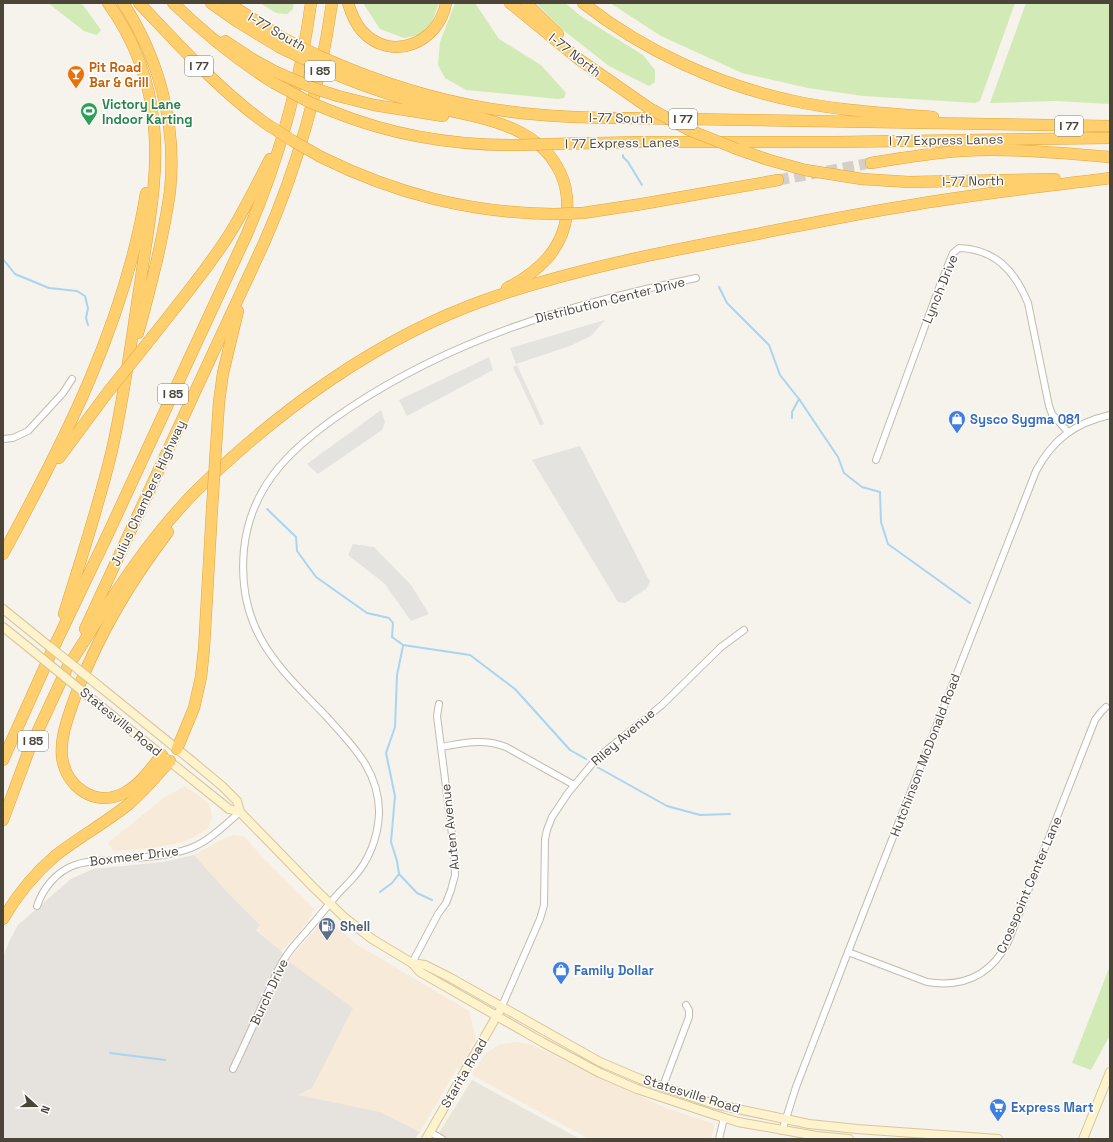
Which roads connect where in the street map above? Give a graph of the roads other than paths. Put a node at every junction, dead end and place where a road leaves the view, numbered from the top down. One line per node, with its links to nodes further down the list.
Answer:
1 (108, 3): 20 (highway)
2 (123, 3): 33 (highway)
3 (139, 3): 29 (highway, I 77, bridge)
4 (173, 3): 18 (highway, I 77 Express Lanes / I 77)
5 (211, 3): 16 (highway)
6 (228, 3): 15 (highway, I-77 South)
7 (237, 3): 15 (highway)
8 (311, 3): 24 (highway, Julius Chambers Highway / I 85)
9 (332, 3): 31 (highway, Julius Chambers Highway / I 85)
10 (348, 3): 11 (highway)
11 (446, 3)
12 (510, 3): 19 (highway, I-77 North / I 77)
13 (526, 3): 19 (highway)
14 (583, 3): 22 (highway)
15 (251, 18): 16 (highway, I-77 South)
16 (280, 42): 17 (highway, bridge)
17 (344, 72): 21 (highway); 22 (highway, I-77 South / I 77)
18 (275, 77): 21 (highway, bridge); 25 (highway, I 77 Express Lanes / I 77, bridge)
19 (645, 107): 28 (highway, I-77 North / I 77, bridge)
20 (152, 112): 33 (highway); 40 (highway)
21 (495, 122): 32 (highway)
22 (1027, 125): 23 (highway, I-77 South / I 77)
23 (1110, 126)
24 (284, 132): 40 (highway, bridge); 45 (highway, Julius Chambers Highway / I 85)
25 (1110, 138)
26 (1110, 157): 27 (highway, I 77 Express Lanes / I 77)
27 (871, 163)
28 (1110, 178): 32 (highway)
29 (778, 180)
30 (696, 278): 56 (street, Distribution Center Drive)
31 (244, 285): 46 (highway, Julius Chambers Highway / I 85); 50 (highway, bridge)
32 (488, 299): 38 (highway)
33 (126, 375): 45 (highway)
34 (72, 379): 37 (street)
35 (1110, 415): 36 (street, Hutchinson McDonald Road)
36 (1068, 432): 39 (street, Lynch Drive); 59 (street, Hutchinson McDonald Road)
37 (3, 439)
38 (229, 460): 46 (highway); 51 (highway)
39 (876, 460)
40 (37, 492): 41 (highway)
41 (3, 554)
42 (3, 609): 50 (main road, Statesville Road, bridge)
43 (3, 627): 51 (main road, Statesville Road, bridge)
44 (744, 630): 53 (street, Riley Avenue)
45 (52, 651): 52 (highway, Julius Chambers Highway / I 85)
46 (68, 665): 55 (highway, Julius Chambers Highway / I 85)
47 (439, 704): 49 (street, Auten Avenue)
48 (1106, 707): 59 (street, Crosspoint Center Lane)
49 (441, 746): 53 (street); 60 (street, Auten Avenue)
50 (177, 749): 51 (main road); 54 (main road, Statesville Road)
51 (166, 758): 54 (main road, Statesville Road); 58 (highway)
52 (3, 760)
53 (574, 785): 61 (street, Riley Avenue)
54 (240, 812): 56 (main road, Statesville Road); 57 (street, Boxmeer Drive)
55 (3, 820)
56 (330, 904): 60 (main road, Statesville Road); 64 (street, Burch Drive)
57 (37, 906)
58 (3, 919)
59 (848, 952): 68 (street, Hutchinson McDonald Road)
60 (412, 963): 61 (main road, Statesville Road); 63 (main road, Statesville Road)
61 (502, 1006): 63 (main road, Starita Road); 66 (main road, Statesville Road)
62 (686, 1006): 66 (street)
63 (497, 1016): 67 (main road, Statesville Road); 70 (main road, Starita Road)
64 (234, 1069)
65 (1110, 1072): 76 (main road)
66 (663, 1086): 68 (main road, Statesville Road)
67 (724, 1118): 69 (main road, Statesville Road); 72 (street)
68 (785, 1119): 69 (street, Hutchinson McDonald Road); 75 (main road, Statesville Road)
69 (782, 1131): 73 (main road, Statesville Road)
70 (428, 1135): 71 (street)
71 (442, 1139)
72 (719, 1139)
73 (845, 1139): 74 (main road, Statesville Road)
74 (849, 1139)
75 (998, 1139)
76 (1083, 1139)

